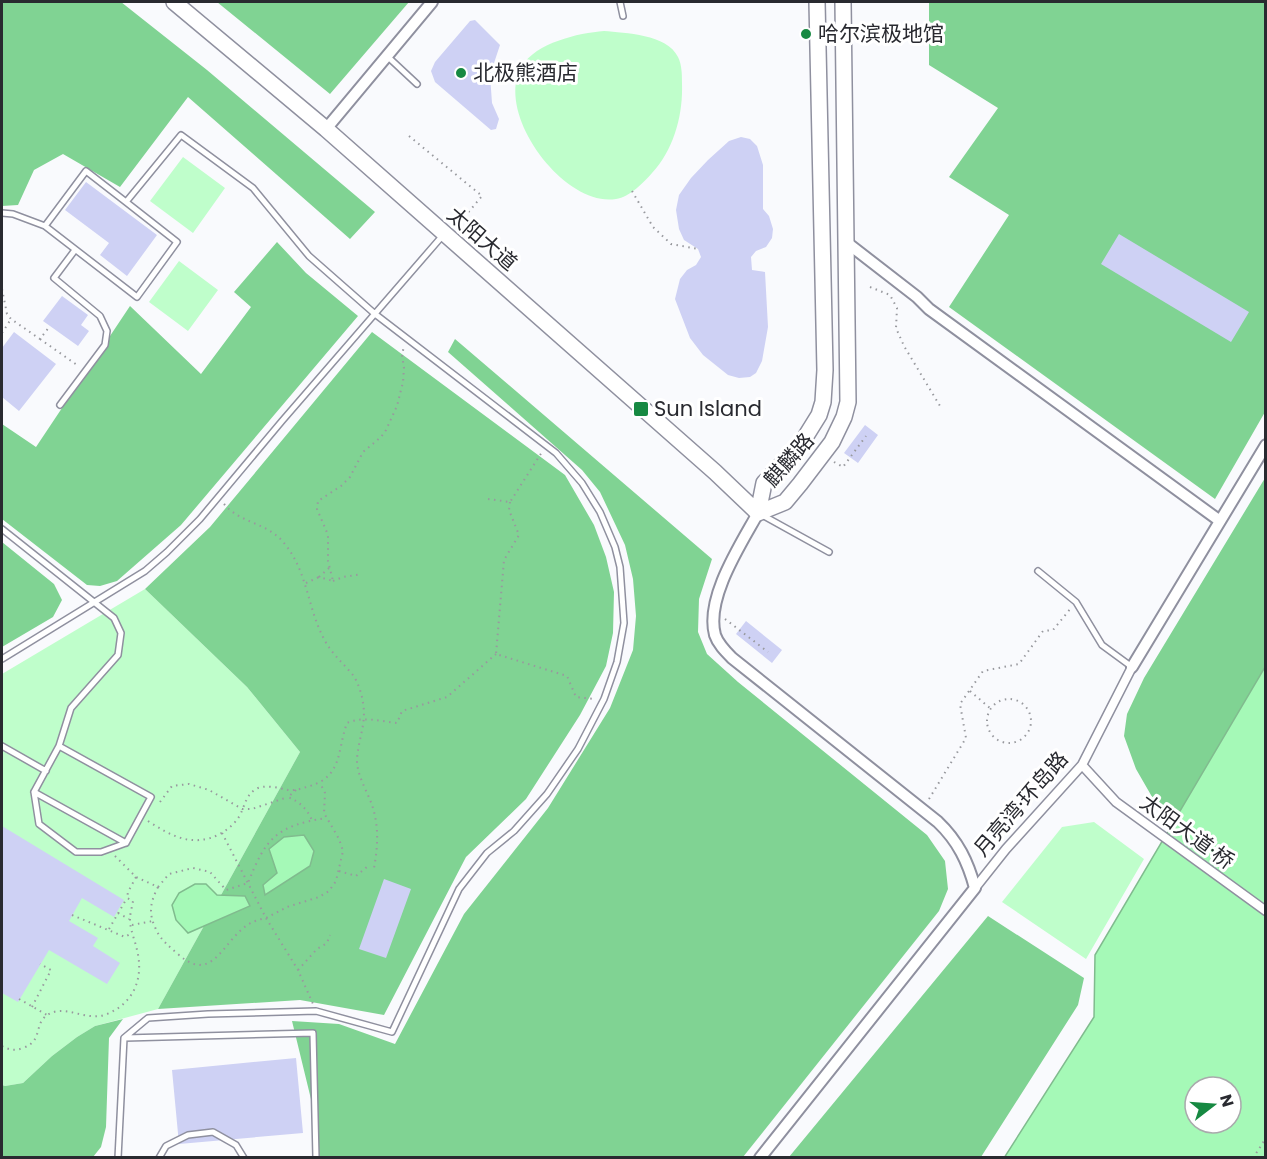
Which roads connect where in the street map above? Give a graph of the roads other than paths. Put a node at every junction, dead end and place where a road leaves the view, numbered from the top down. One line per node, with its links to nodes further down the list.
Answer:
1 (174, 2): 9 (main road, 太阳大道)
2 (432, 2): 7 (street)
3 (620, 2): 6 (lane)
4 (817, 2): 19 (main road, 麒麟路)
5 (843, 2): 14 (main road, 麒麟路)
6 (623, 16)
7 (387, 56): 8 (lane); 9 (street)
8 (417, 84)
9 (326, 129): 13 (main road, 太阳大道)
10 (126, 202): 12 (lane); 15 (lane); 16 (lane)
11 (2, 213): 12 (lane)
12 (45, 226): 15 (lane)
13 (444, 234): 16 (lane); 19 (main road, 太阳大道)
14 (846, 242): 19 (main road, 麒麟路); 20 (street)
15 (75, 249): 17 (lane)
16 (375, 314): 24 (lane); 35 (lane)
17 (60, 405)
18 (1266, 445): 20 (street, 月亮湾·环岛路)
19 (758, 513): 22 (lane); 33 (street)
20 (1220, 521): 26 (street, 月亮湾·环岛路)
21 (2, 529): 24 (lane)
22 (829, 552)
23 (1038, 571): 26 (lane)
24 (95, 603): 25 (lane); 28 (lane)
25 (2, 659)
26 (1132, 667): 29 (street, 月亮湾·环岛路)
27 (2, 746): 30 (lane)
28 (59, 746): 30 (lane); 32 (lane)
29 (1082, 765): 33 (street, 月亮湾·环岛路); 34 (street, 太阳大道·桥)
30 (46, 771): 31 (lane)
31 (34, 792): 32 (lane); 32 (lane)
32 (126, 843)
33 (975, 888): 40 (street, 月亮湾·环岛路)
34 (1266, 912)
35 (124, 1038): 36 (lane); 39 (lane)
36 (118, 1158)
37 (159, 1158): 38 (lane)
38 (244, 1158)
39 (316, 1158)
40 (760, 1158)

